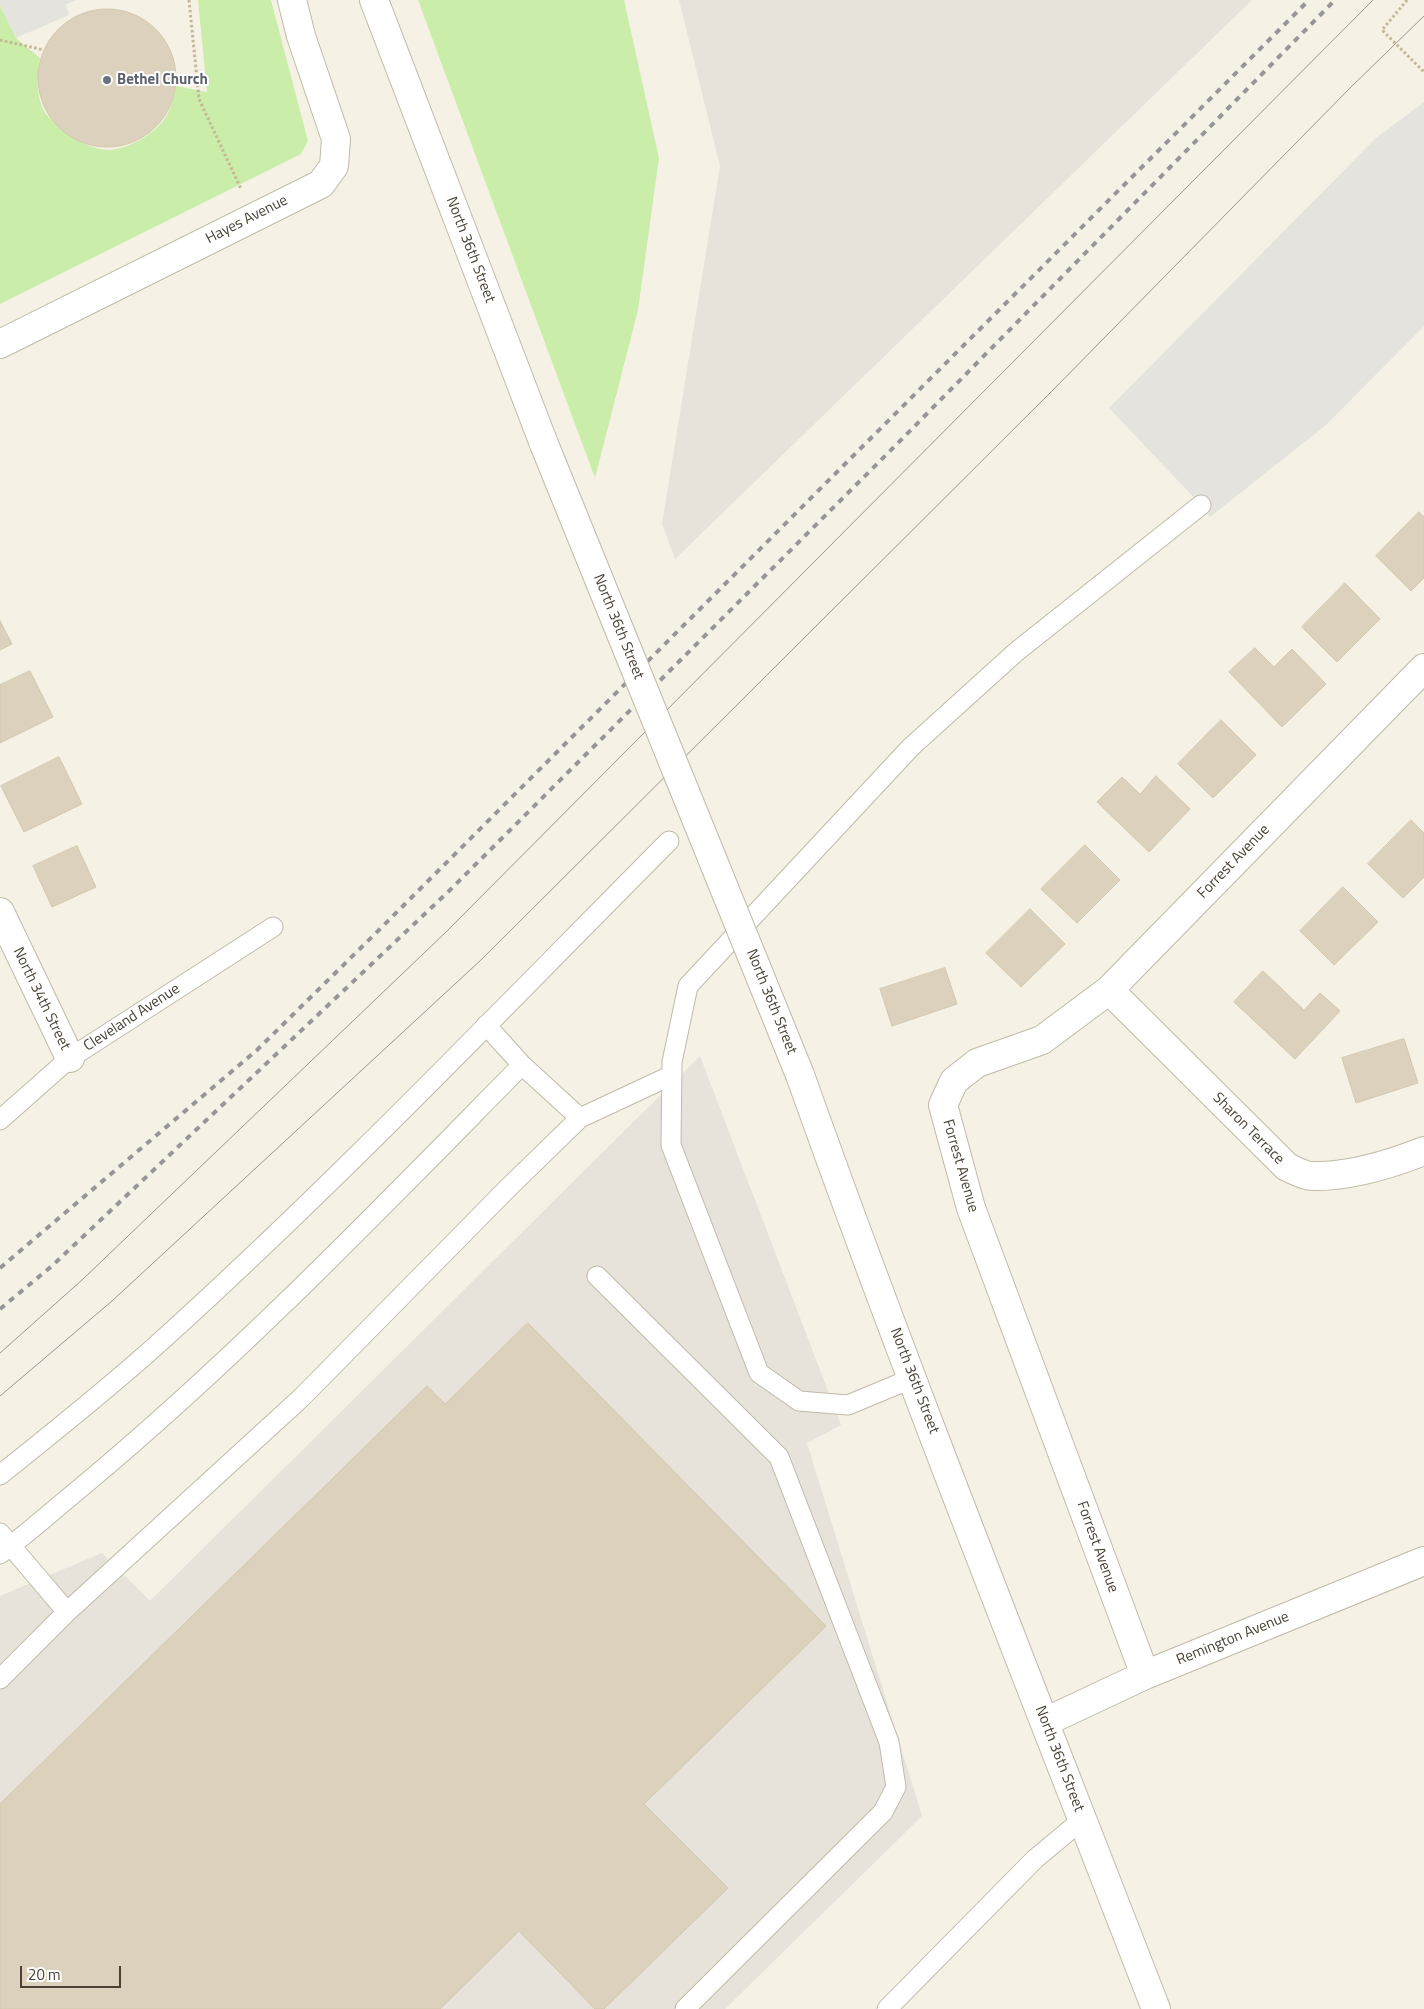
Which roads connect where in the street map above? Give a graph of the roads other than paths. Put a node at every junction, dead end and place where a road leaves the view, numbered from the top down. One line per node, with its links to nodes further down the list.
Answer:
1 (292, 0): 3 (street, Hayes Avenue)
2 (374, 0): 18 (street, North 36th Street, bridge)
3 (0, 344)
4 (1201, 505): 13 (lane)
5 (1424, 668): 9 (street, Forrest Avenue)
6 (669, 841): 10 (lane)
7 (0, 912): 11 (street, North 34th Street)
8 (273, 927): 11 (lane, Cleveland Avenue)
9 (1110, 990): 16 (street, Sharon Terrace); 23 (street, Forrest Avenue)
10 (486, 1025): 12 (lane); 19 (lane)
11 (70, 1058): 15 (lane, Cleveland Avenue)
12 (522, 1065): 14 (lane); 20 (lane)
13 (672, 1075): 14 (lane); 18 (lane)
14 (580, 1118): 22 (lane)
15 (0, 1120)
16 (1424, 1150)
17 (597, 1276): 27 (lane)
18 (913, 1378): 25 (street, North 36th Street)
19 (0, 1475)
20 (4, 1544): 22 (lane)
21 (1424, 1561): 23 (street, Remington Avenue)
22 (67, 1612): 24 (lane)
23 (1145, 1675): 25 (street, Remington Avenue)
24 (0, 1679)
25 (1045, 1722): 26 (street, North 36th Street)
26 (1083, 1820): 28 (lane); 29 (street, North 36th Street)
27 (685, 2009)
28 (887, 2009)
29 (1156, 2009)

